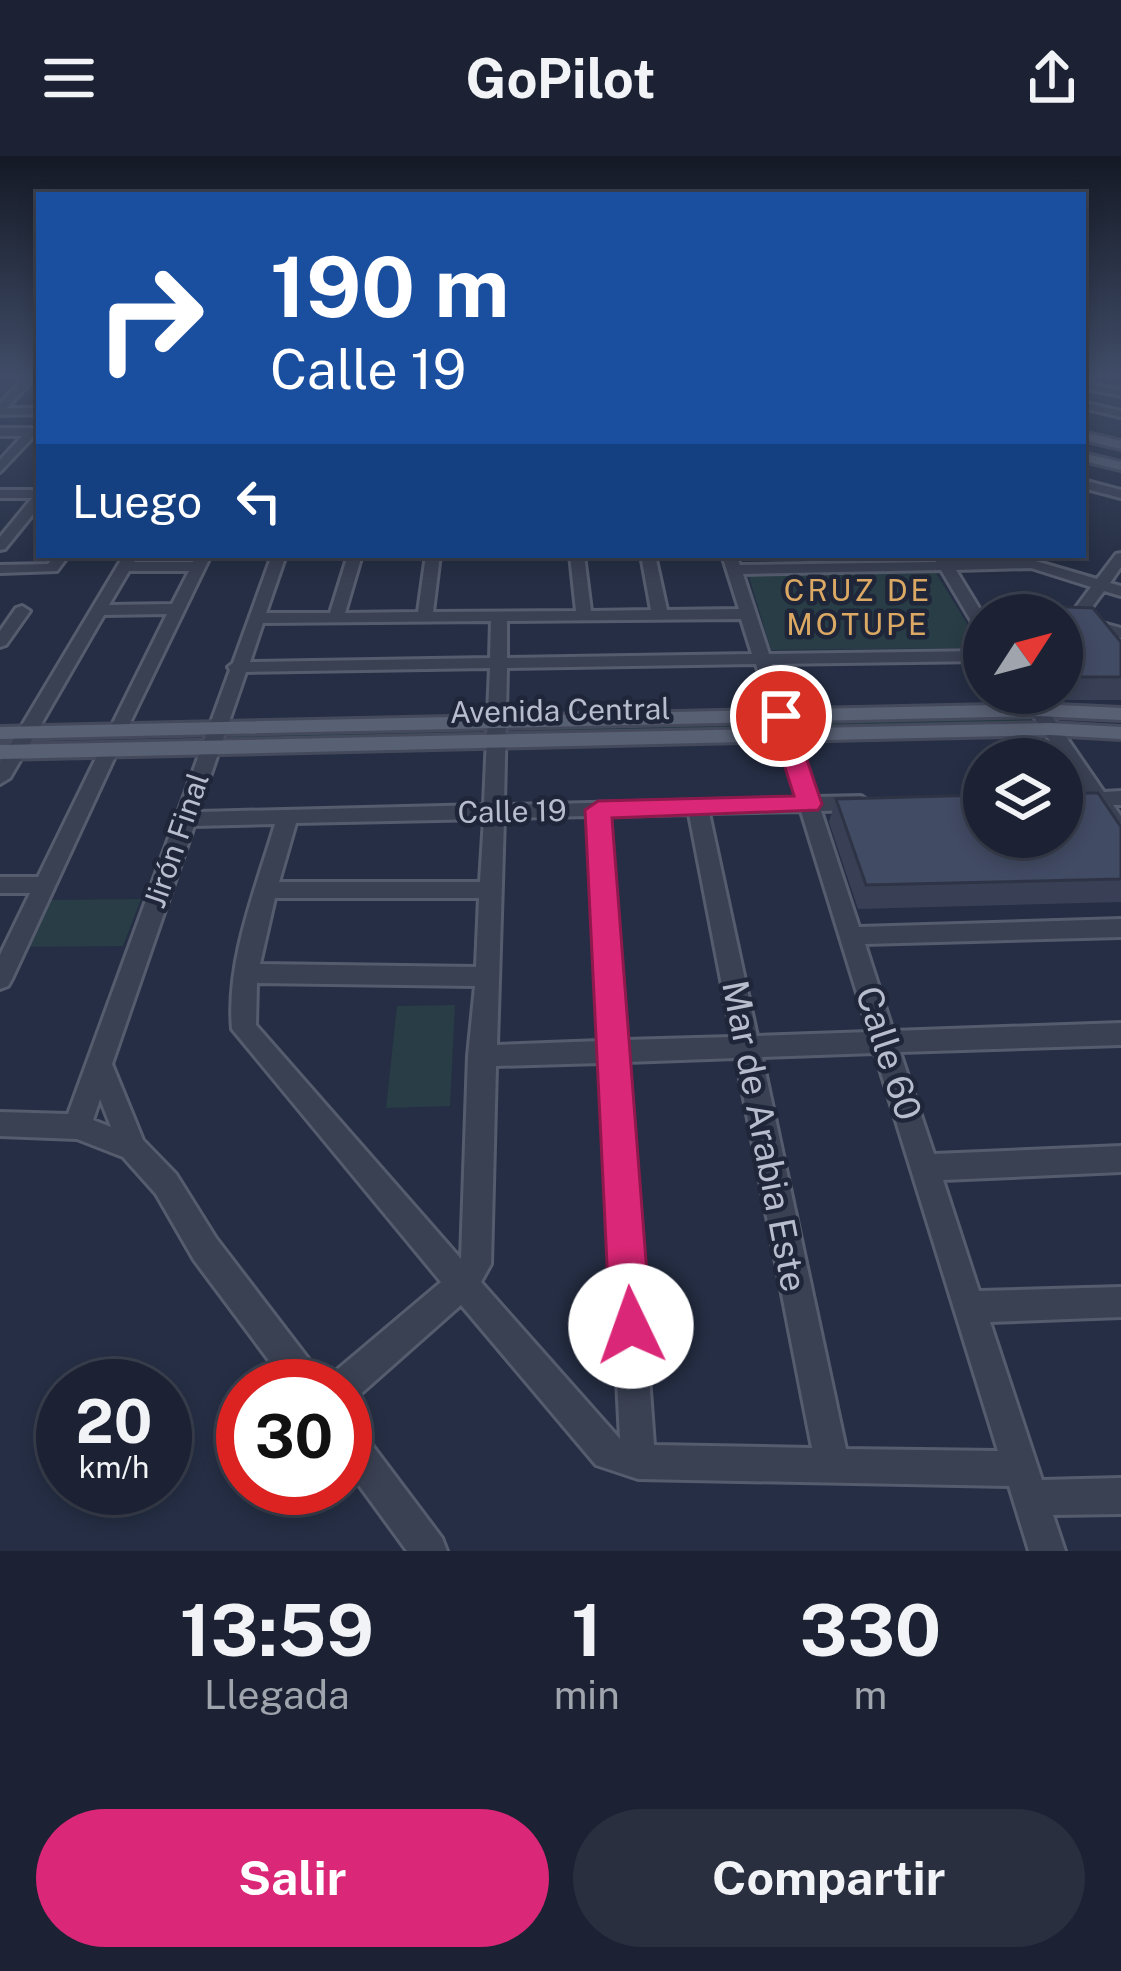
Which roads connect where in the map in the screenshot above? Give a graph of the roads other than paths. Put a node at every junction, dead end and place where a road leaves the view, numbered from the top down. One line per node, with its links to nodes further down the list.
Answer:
1 (24, 441): 6 (street)
2 (1086, 447): 3 (main road)
3 (1121, 455)
4 (1086, 458): 5 (main road)
5 (1121, 466)
6 (0, 468)
7 (1086, 488): 9 (street)
8 (0, 494): 10 (street)
9 (1121, 494)
10 (36, 496)
11 (36, 500): 12 (street)
12 (0, 546)
13 (1121, 556): 26 (street)
14 (278, 558): 38 (street, Jirón Final)
15 (354, 558): 39 (street)
16 (433, 558): 37 (street)
17 (577, 558): 36 (street)
18 (649, 558): 34 (street)
19 (1029, 560): 22 (street); 26 (street)
20 (127, 561): 21 (street); 31 (street)
21 (201, 561): 30 (street)
22 (943, 561): 24 (street); 28 (street)
23 (57, 562): 25 (street)
24 (731, 562): 33 (street, Calle 60)
25 (0, 569)
26 (1101, 585): 27 (street); 29 (street)
27 (1121, 591)
28 (964, 594)
29 (1083, 604)
30 (177, 609): 31 (street); 57 (street)
31 (98, 610): 58 (street)
32 (0, 612): 42 (street)
33 (748, 614): 34 (street); 44 (street, Calle 60)
34 (660, 615): 36 (street)
35 (499, 616): 36 (street); 37 (street); 45 (street)
36 (584, 616)
37 (425, 617): 39 (street)
38 (255, 618): 39 (street); 46 (street, Jirón Final)
39 (336, 618)
40 (1083, 622): 41 (street)
41 (1121, 632)
42 (0, 642)
43 (963, 656): 44 (street)
44 (763, 660): 45 (street); 52 (street, Calle 60)
45 (498, 663): 46 (street); 53 (street)
46 (236, 667): 56 (street, Jirón Final)
47 (1083, 712): 51 (main road, Avenida Central)
48 (975, 714): 52 (main road, Avenida Central)
49 (1042, 714): 61 (street)
50 (1053, 714): 55 (main road, Avenida Central)
51 (1121, 714)
52 (784, 726): 53 (main road, Avenida Central); 64 (street, Calle 60)
53 (498, 732): 56 (main road, Avenida Central); 67 (street)
54 (0, 733): 58 (main road, Avenida Central)
55 (1121, 733)
56 (211, 739): 57 (main road, Avenida Central); 69 (street, Jirón Final)
57 (114, 741): 58 (main road, Avenida Central); 71 (street)
58 (15, 745): 59 (street)
59 (0, 778)
60 (1083, 798): 61 (street)
61 (1097, 798): 62 (street); 70 (street)
62 (1121, 798)
63 (874, 803): 64 (street, Calle 19)
64 (809, 804): 65 (street, Calle 19); 76 (street, Calle 60)
65 (698, 808): 66 (street, Calle 19); 82 (street, Mar de Arabia Este)
66 (598, 810): 67 (street, Calle 19); 83 (street)
67 (495, 812): 68 (street, Calle 19); 74 (street)
68 (288, 814): 69 (street, Calle 19); 73 (street)
69 (183, 818): 85 (street, Jirón Final)
70 (1121, 832)
71 (44, 885): 72 (street); 77 (street)
72 (0, 886)
73 (269, 890): 74 (street); 78 (street)
74 (491, 890): 79 (street)
75 (1121, 928): 76 (street)
76 (851, 936): 81 (street, Calle 60)
77 (2, 971)
78 (248, 973): 79 (street); 91 (street)
79 (486, 977): 84 (street)
80 (1121, 1034): 81 (street)
81 (885, 1042): 82 (street); 90 (street, Calle 60)
82 (747, 1049): 83 (street); 97 (street, Mar de Arabia Este)
83 (615, 1054): 84 (street); 96 (street)
84 (481, 1056): 91 (street)
85 (99, 1063): 87 (street, Jirón Final); 88 (street)
86 (0, 1124): 87 (street)
87 (77, 1127): 88 (street)
88 (133, 1148): 94 (street)
89 (1121, 1159): 90 (street)
90 (926, 1168): 93 (street, Calle 60)
91 (461, 1285): 95 (street); 96 (street)
92 (1121, 1303): 93 (street)
93 (972, 1307): 99 (street, Calle 60)
94 (288, 1359)
95 (372, 1362)
96 (638, 1462): 97 (street)
97 (832, 1464): 99 (street)
98 (372, 1474): 101 (street)
99 (1026, 1483): 100 (street); 102 (street, Calle 60)
100 (1121, 1496)
101 (429, 1551)
102 (1047, 1551)

